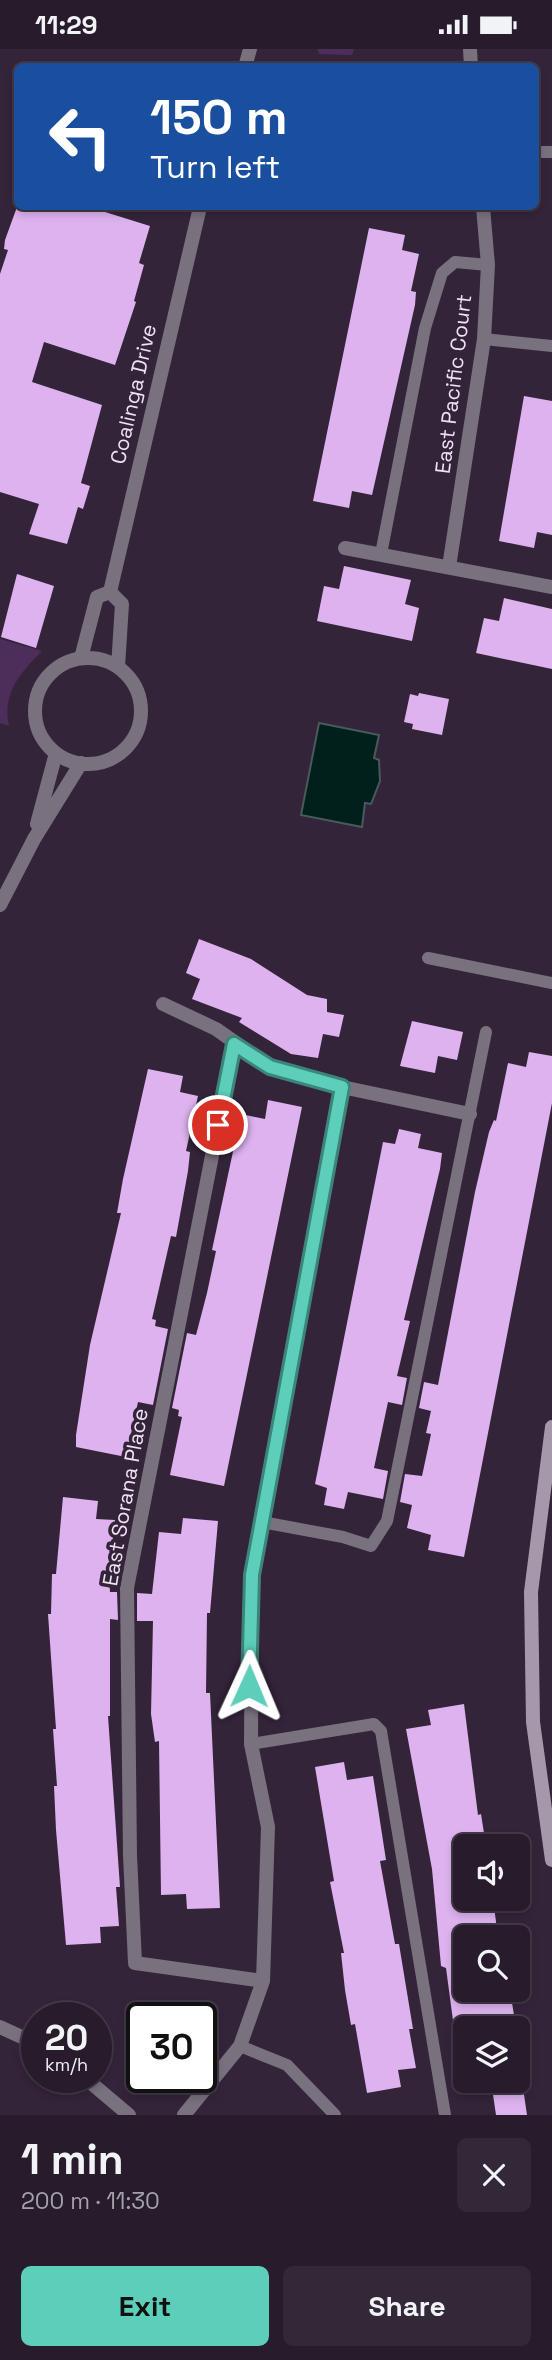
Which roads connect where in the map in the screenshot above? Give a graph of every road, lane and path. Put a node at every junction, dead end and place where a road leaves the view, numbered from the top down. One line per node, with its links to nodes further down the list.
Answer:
1 (199, 210): 10 (street, Coalinga Drive)
2 (483, 210): 3 (street, East Pacific Court)
3 (488, 265): 4 (street, East Pacific Court); 7 (lane)
4 (484, 339): 5 (lane); 8 (street, East Pacific Court)
5 (552, 347)
6 (345, 548): 7 (street)
7 (380, 554): 8 (street)
8 (449, 567): 9 (street)
9 (552, 587)
10 (110, 592): 11 (street, Coalinga Drive); 12 (street)
11 (81, 658): 12 (street); 13 (street)
12 (118, 667): 14 (street)
13 (56, 753): 14 (street); 15 (street)
14 (80, 764): 15 (street)
15 (34, 839): 16 (street)
16 (0, 905)
17 (428, 958): 18 (lane)
18 (552, 983)
19 (163, 1005): 21 (street)
20 (486, 1032): 23 (lane)
21 (234, 1044): 22 (street); 28 (street, East Sorana Place)
22 (342, 1087): 23 (street); 25 (street)
23 (470, 1114): 25 (lane)
24 (552, 1427): 27 (street)
25 (262, 1521): 26 (street)
26 (251, 1744): 28 (street); 36 (lane)
27 (552, 1860)
28 (263, 1981): 31 (street)
29 (0, 2027): 30 (street)
30 (21, 2037)
31 (240, 2046): 34 (street); 35 (lane)
32 (103, 2093): 33 (street)
33 (129, 2115)
34 (184, 2115)
35 (335, 2115)
36 (445, 2115)

